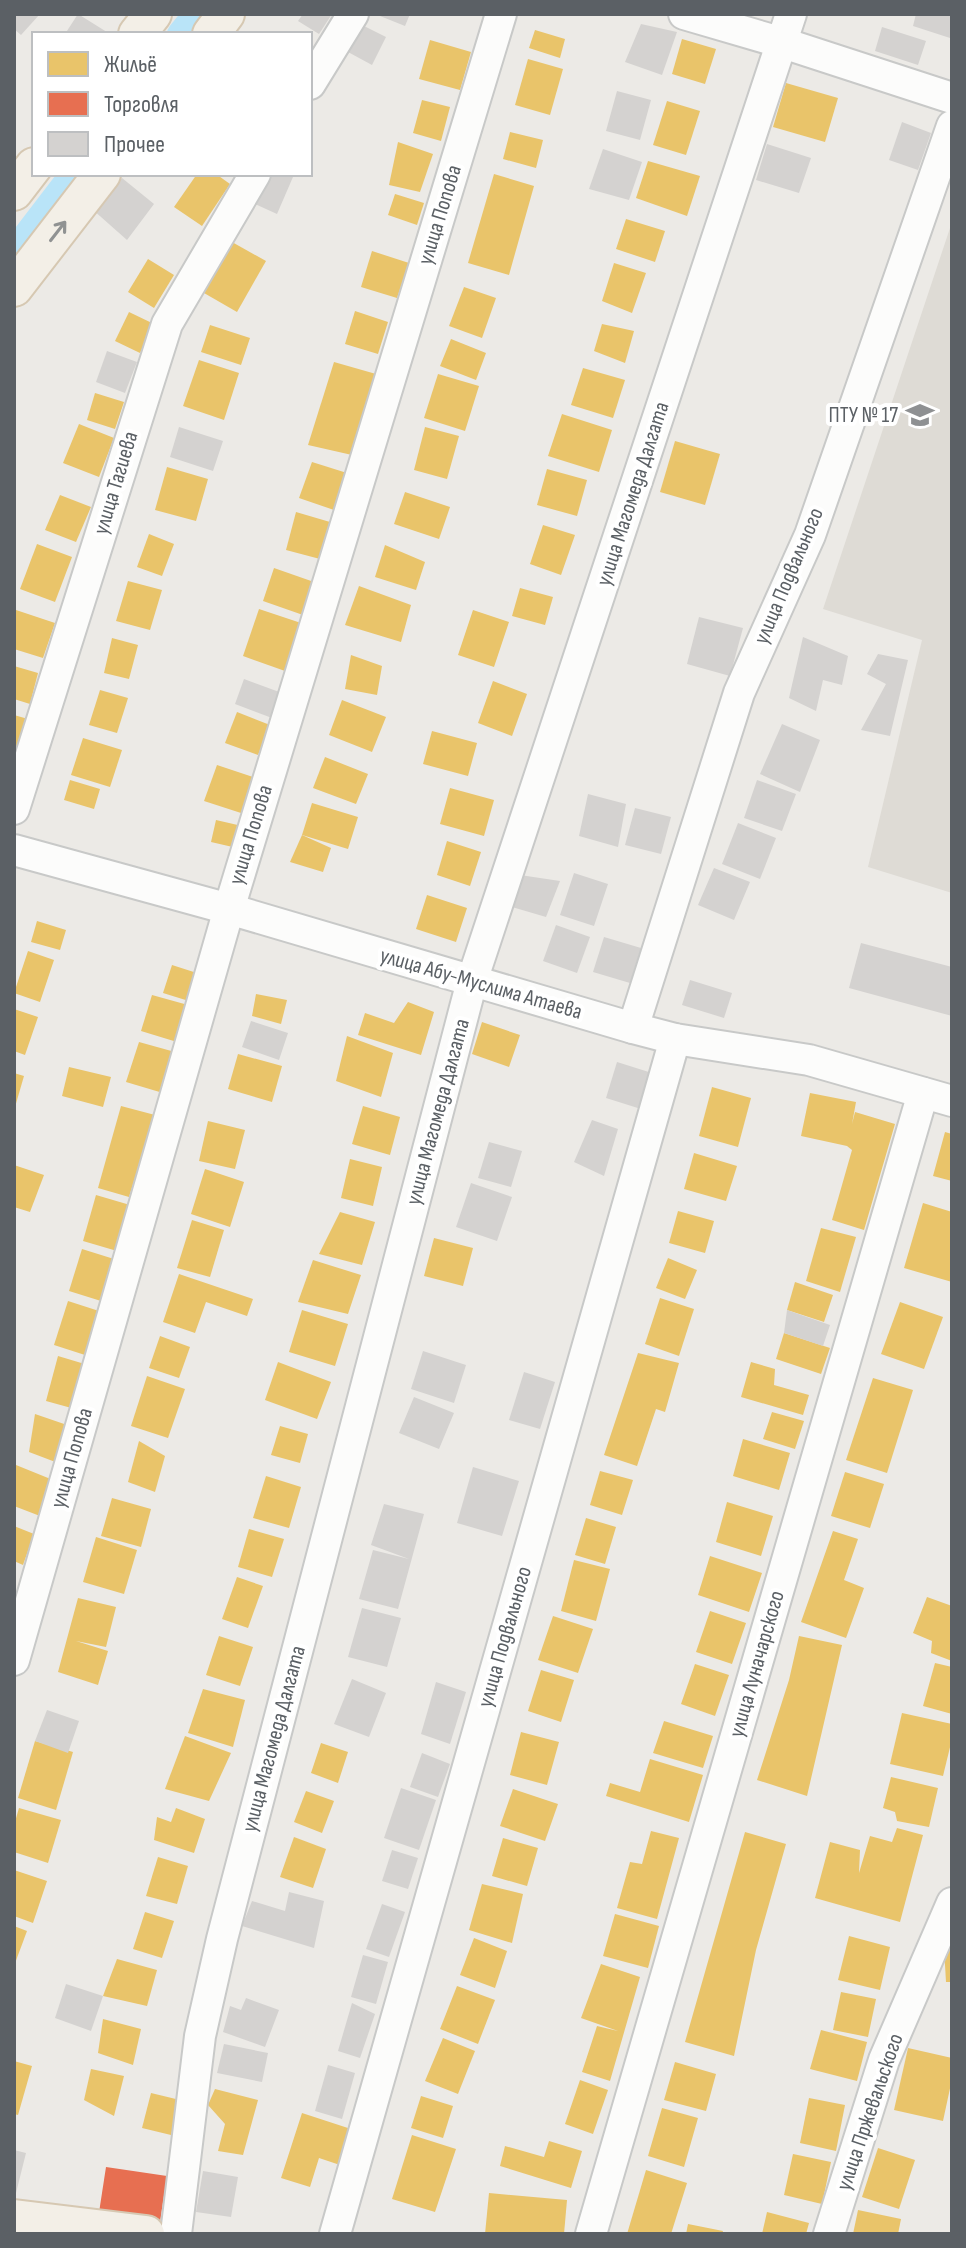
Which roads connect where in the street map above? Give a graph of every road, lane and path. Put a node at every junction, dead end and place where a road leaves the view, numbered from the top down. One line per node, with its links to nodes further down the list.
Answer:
1 (226, 14): 6 (main road)
2 (353, 14): 7 (street)
3 (501, 14): 17 (street, улица Попова)
4 (684, 14): 5 (street)
5 (787, 28): 8 (street); 18 (street, улица Магомеда Далгата)
6 (212, 32)
7 (312, 81)
8 (952, 98)
9 (952, 126): 19 (street, улица Подвального)
10 (32, 169): 13 (main road)
11 (100, 176): 14 (main road, one-way to 11)
12 (254, 176): 15 (street, улица Тагиева)
13 (14, 192)
14 (14, 288)
15 (14, 809)
16 (14, 850): 17 (street, улица Абу-Муслима Атаева)
17 (229, 909): 18 (street, улица Абу-Муслима Атаева); 22 (street, улица Попова)
18 (472, 981): 19 (street, улица Абу-Муслима Атаева); 27 (street, улица Магомеда Далгата)
19 (633, 1028): 20 (street, улица Абу-Муслима Атаева)
20 (675, 1039): 21 (street, улица Абу-Муслима Атаева); 28 (street, улица Подвального)
21 (938, 1097): 29 (street, улица Луначарского)
22 (14, 1660)
23 (952, 1903): 30 (street, улица Пржевальского)
24 (14, 2221): 25 (main road); 26 (main road)
25 (104, 2234)
26 (146, 2234)
27 (176, 2234)
28 (335, 2234)
29 (591, 2234)
30 (829, 2234)

